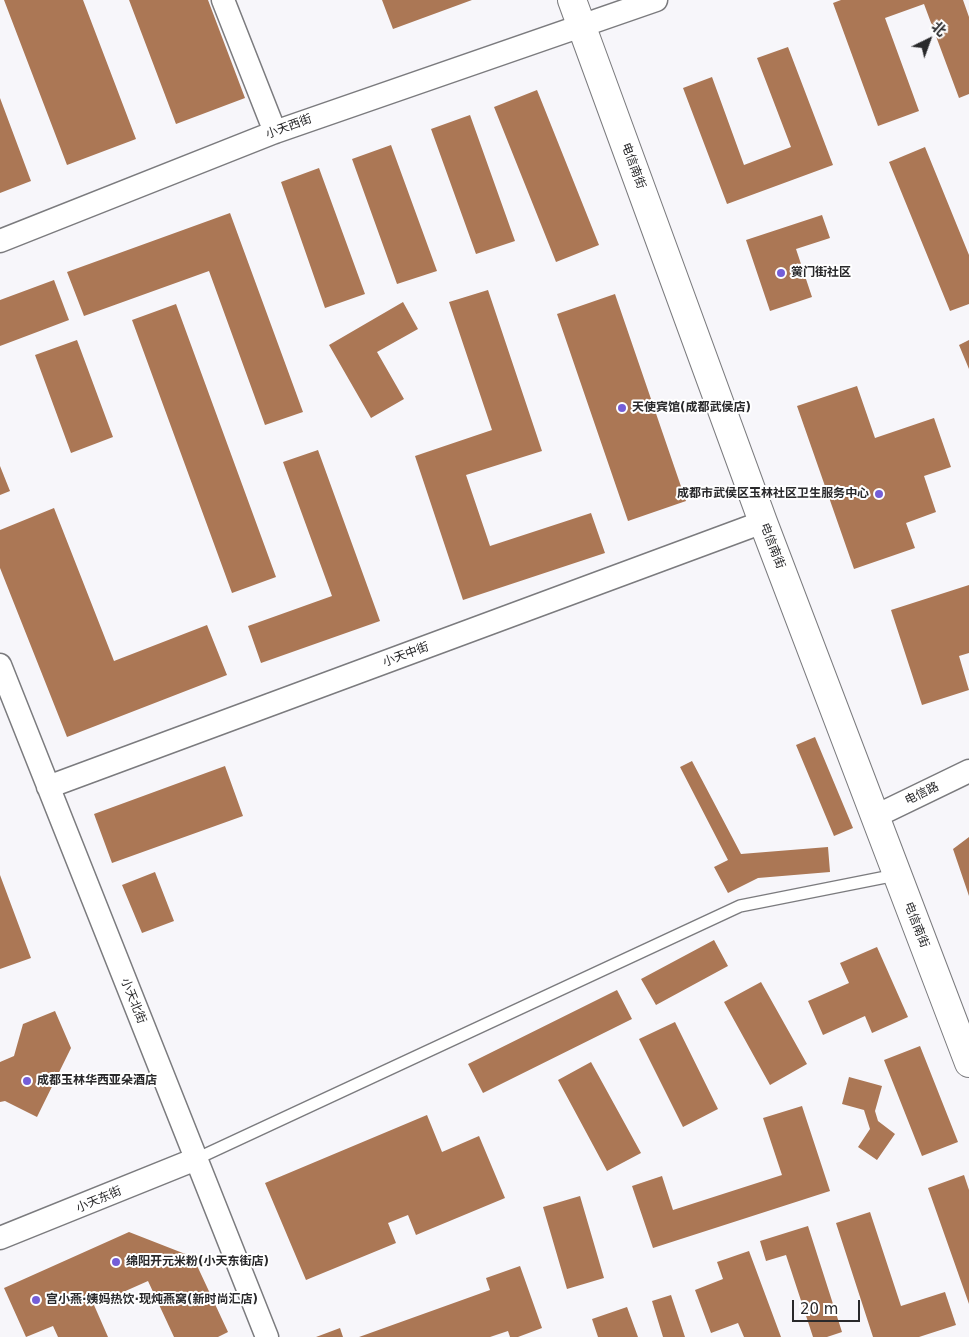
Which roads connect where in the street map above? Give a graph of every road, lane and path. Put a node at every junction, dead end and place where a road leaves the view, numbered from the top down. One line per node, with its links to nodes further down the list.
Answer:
1 (223, 0): 5 (street)
2 (572, 0): 4 (street, 电信南街)
3 (656, 0): 4 (street, 小天西街)
4 (583, 27): 5 (street, 小天西街); 7 (street, 电信南街)
5 (275, 132): 6 (street, 小天西街)
6 (0, 241)
7 (763, 522): 10 (street, 小天中街); 11 (street, 电信南街)
8 (0, 665): 10 (street, 小天北街)
9 (969, 771): 11 (street, 电信路)
10 (48, 787): 14 (street, 小天北街)
11 (876, 816): 12 (street, 电信南街)
12 (896, 875): 13 (street, 电信南街); 14 (lane)
13 (969, 1063)
14 (196, 1159): 15 (street, 小天东街); 16 (street, 小天北街)
15 (0, 1238)
16 (267, 1337)

